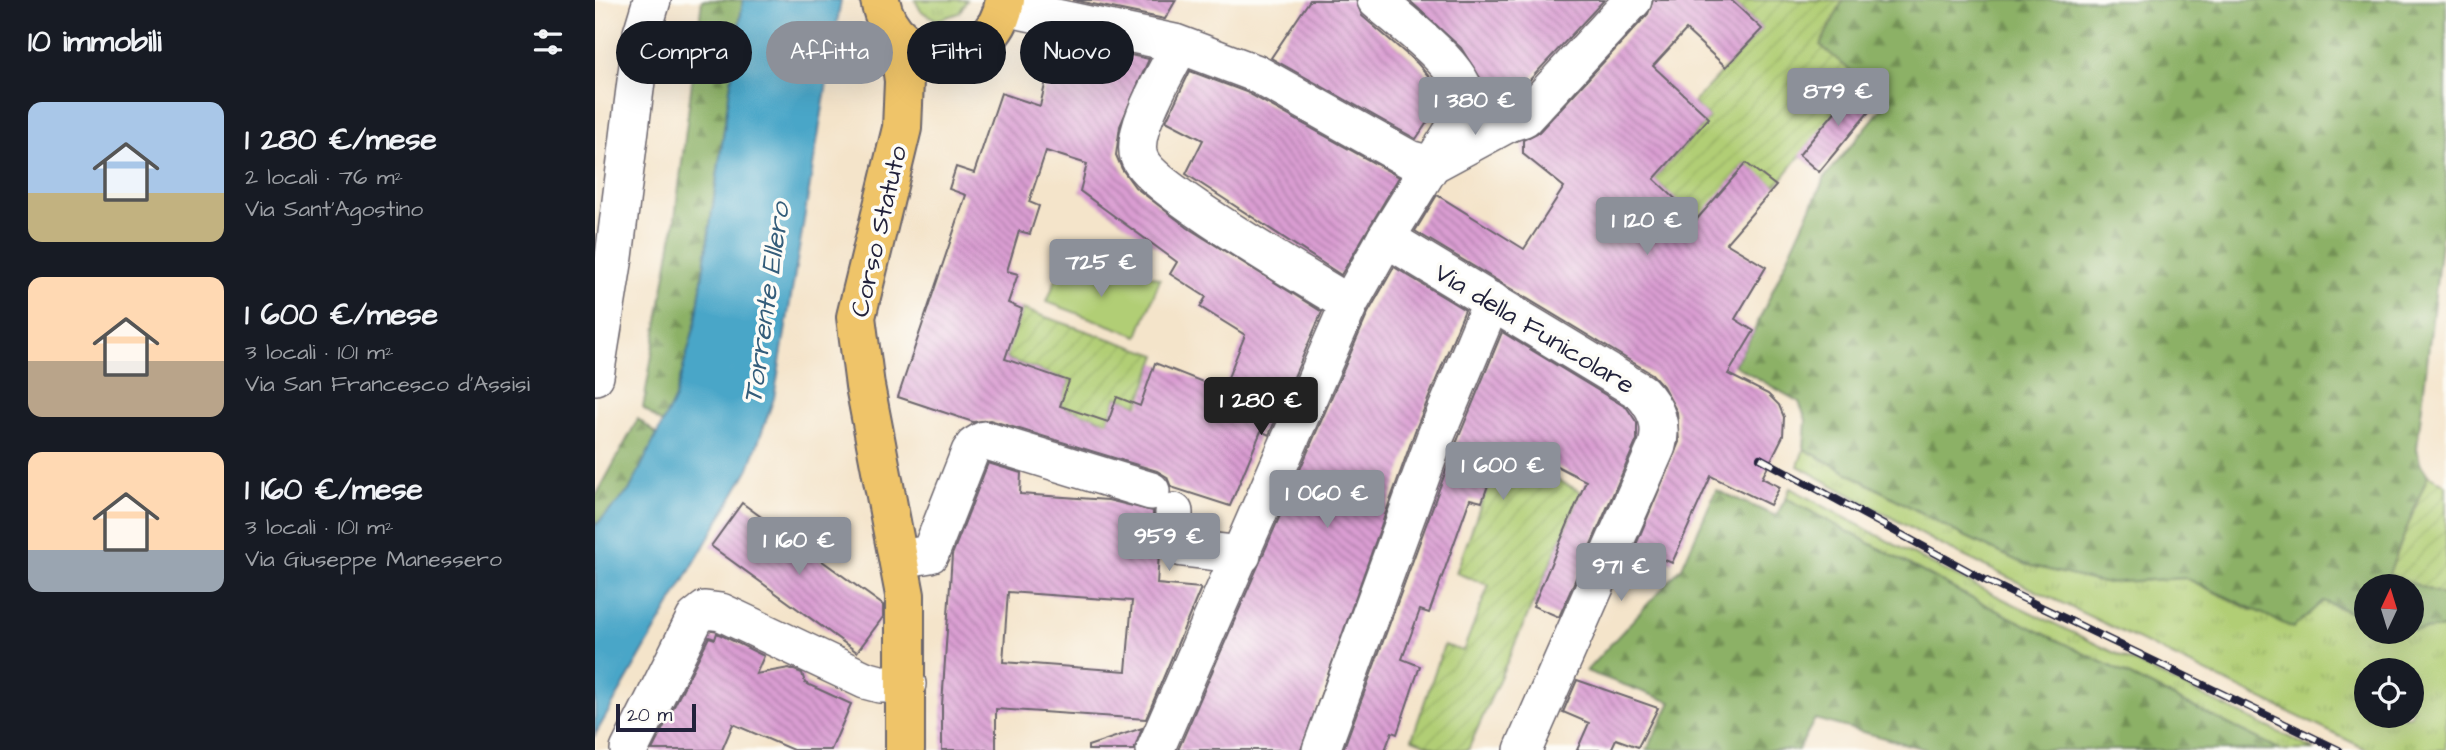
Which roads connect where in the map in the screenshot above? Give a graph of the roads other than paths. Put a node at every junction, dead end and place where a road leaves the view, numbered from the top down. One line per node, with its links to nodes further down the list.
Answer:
1 (880, 0): 7 (main road)
2 (1376, 0): 11 (street)
3 (1633, 0): 12 (street)
4 (1004, 4): 6 (main road); 14 (street)
5 (644, 11): 18 (street)
6 (997, 21)
7 (898, 37): 8 (main road); 13 (main road, Corso Statuto)
8 (907, 42)
9 (1179, 47): 17 (street)
10 (924, 84): 13 (main road, Corso Statuto)
11 (1465, 91): 12 (street); 14 (street)
12 (1516, 121): 14 (street)
13 (902, 128): 20 (main road, Corso Statuto)
14 (1412, 161): 15 (street)
15 (1386, 238): 16 (street, Via della Funicolare); 17 (street)
16 (1492, 301): 25 (street); 26 (street, Via della Funicolare)
17 (1349, 304): 19 (street)
18 (595, 376)
19 (1242, 555): 20 (street); 24 (street)
20 (900, 559): 21 (main road, Corso Statuto)
21 (907, 684): 22 (street); 23 (main road, Corso Statuto)
22 (629, 750)
23 (905, 750)
24 (1155, 750)
25 (1321, 750)
26 (1523, 750)

